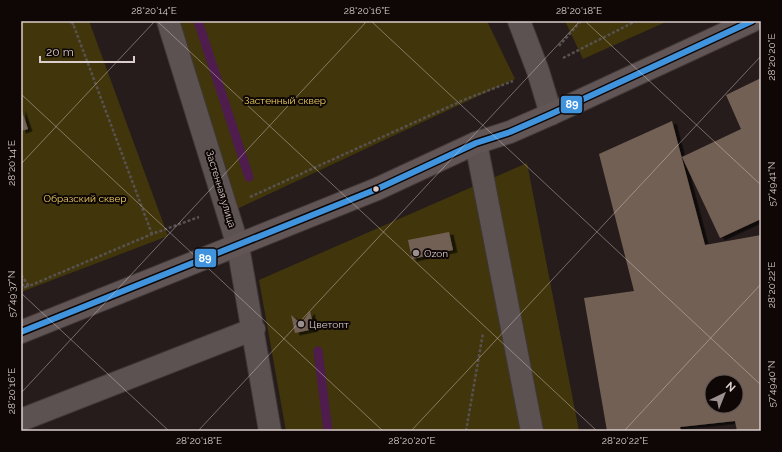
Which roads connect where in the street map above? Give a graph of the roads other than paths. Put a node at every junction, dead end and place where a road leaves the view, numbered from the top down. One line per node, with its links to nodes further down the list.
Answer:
1 (168, 21): 6 (street, Застенная улица)
2 (519, 21): 4 (street)
3 (752, 21): 4 (main road)
4 (551, 114): 5 (main road)
5 (476, 143): 6 (main road); 11 (street)
6 (238, 246): 7 (street, Застенная улица); 8 (main road)
7 (254, 329): 9 (street); 10 (street, Застенная улица)
8 (21, 332)
9 (21, 420)
10 (270, 431)
11 (532, 431)

